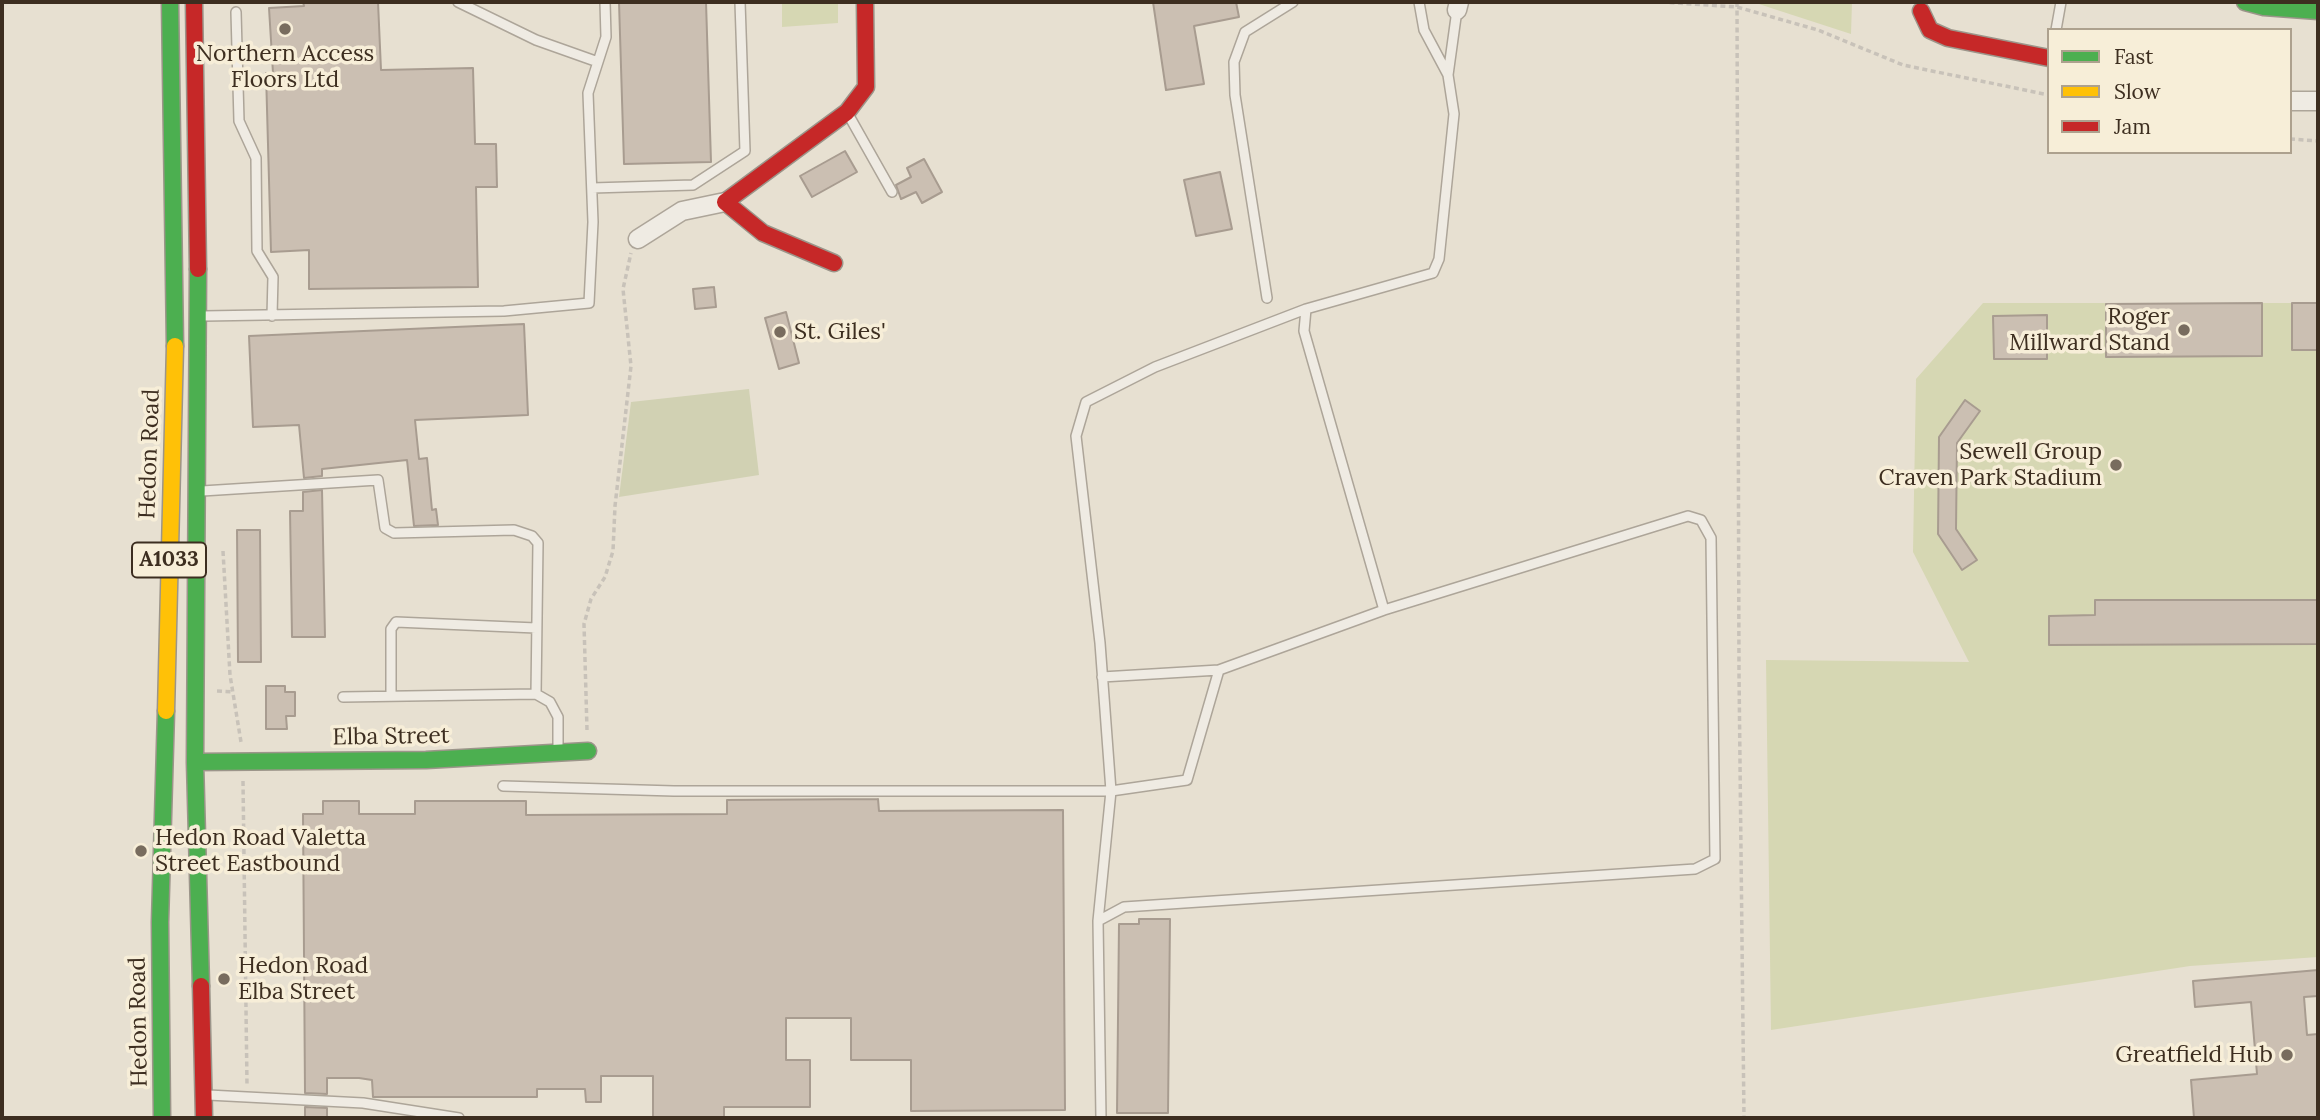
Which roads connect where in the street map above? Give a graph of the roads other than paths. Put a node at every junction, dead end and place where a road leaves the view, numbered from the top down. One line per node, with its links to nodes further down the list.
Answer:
1 (170, 2): 46 (main road, Hedon Road / A1033)
2 (194, 2): 29 (main road, Hedon Road / A1033)
3 (458, 2): 17 (lane)
4 (605, 2): 17 (lane)
5 (740, 2): 22 (lane)
6 (865, 2): 21 (main road)
7 (1293, 2): 27 (lane)
8 (1419, 2): 18 (lane)
9 (2061, 2): 15 (lane)
10 (2245, 2): 13 (main road)
11 (1458, 6): 18 (lane)
12 (1921, 6): 16 (main road)
13 (2318, 11)
14 (236, 12): 30 (lane)
15 (2056, 28)
16 (2047, 58)
17 (598, 62): 22 (lane)
18 (1448, 75): 28 (lane)
19 (2292, 101): 20 (street)
20 (2318, 101)
21 (847, 112): 23 (lane); 24 (main road)
22 (592, 188): 30 (lane)
23 (892, 192)
24 (725, 202): 25 (street); 26 (main road)
25 (638, 239)
26 (834, 263)
27 (1267, 298)
28 (1307, 309): 32 (lane); 35 (lane)
29 (199, 316): 30 (lane); 31 (main road, Hedon Road / A1033)
30 (272, 316)
31 (196, 491): 33 (lane); 41 (main road, Hedon Road / A1033)
32 (1384, 610): 34 (lane); 44 (lane)
33 (536, 628): 36 (lane); 37 (lane)
34 (1219, 670): 35 (lane); 43 (lane)
35 (1102, 677): 43 (lane)
36 (536, 694): 37 (lane); 40 (lane)
37 (391, 696): 38 (lane)
38 (343, 697)
39 (588, 751): 40 (main road, Elba Street)
40 (559, 753): 41 (main road, Elba Street)
41 (195, 762): 45 (main road, Hedon Road / A1033)
42 (503, 786): 43 (lane)
43 (1111, 792): 44 (lane)
44 (1098, 920): 49 (lane)
45 (203, 1095): 47 (main road, Hedon Road / A1033); 48 (lane)
46 (162, 1118)
47 (204, 1118)
48 (459, 1118)
49 (1101, 1118)

